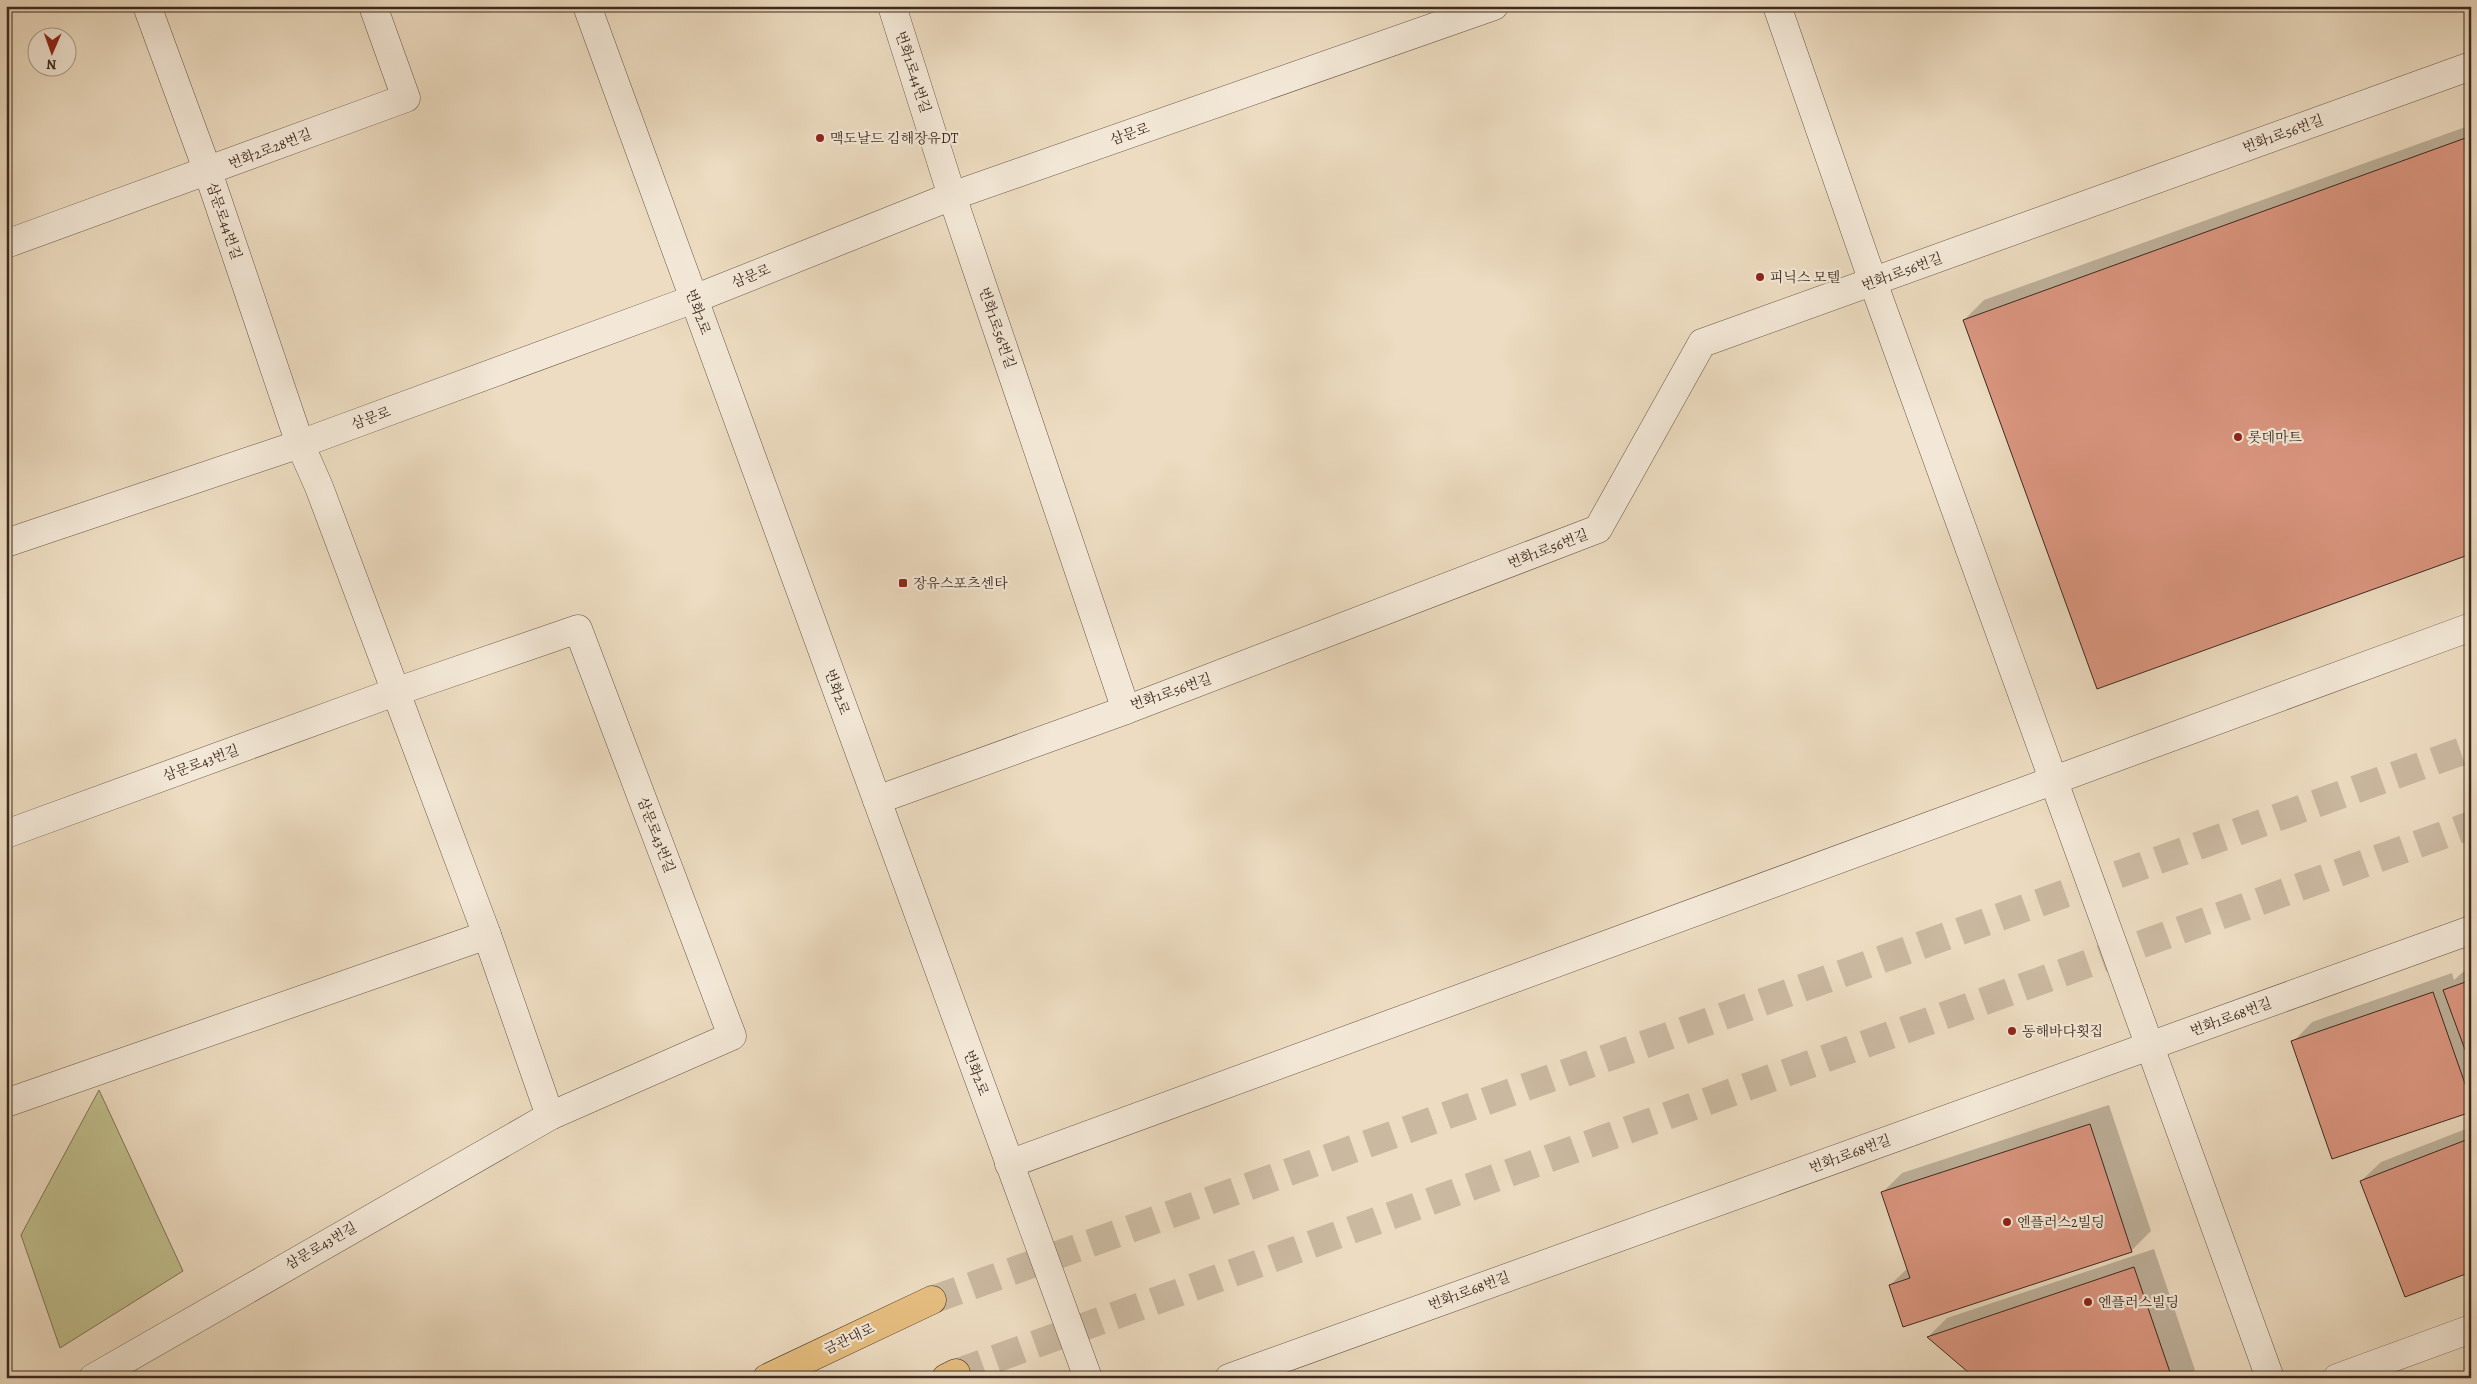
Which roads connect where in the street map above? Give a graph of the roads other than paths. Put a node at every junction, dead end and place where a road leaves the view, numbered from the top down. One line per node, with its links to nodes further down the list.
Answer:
1 (147, 6): 8 (street)
2 (373, 6): 8 (street, 번화2로28번길)
3 (587, 6): 12 (street, 번화2로)
4 (892, 6): 9 (street, 번화1로44번길)
5 (1494, 6): 9 (street, 삼문로)
6 (1776, 6): 11 (street)
7 (2471, 66): 11 (street, 번화1로56번길)
8 (208, 172): 10 (street, 삼문로44번길); 13 (street, 삼문로44번길)
9 (952, 196): 12 (street, 삼문로); 17 (street, 번화1로56번길)
10 (6, 243)
11 (1873, 282): 17 (street, 번화1로56번길); 18 (street)
12 (694, 299): 13 (street, 삼문로); 19 (street, 번화2로)
13 (300, 444): 14 (street, 삼문로); 16 (street)
14 (6, 543)
15 (2471, 627): 18 (street)
16 (395, 692): 20 (street, 삼문로43번길); 22 (street); 25 (street, 삼문로43번길)
17 (1126, 710): 19 (street)
18 (2055, 780): 23 (street); 26 (street)
19 (877, 800): 26 (street, 번화2로)
20 (6, 834)
21 (2471, 930): 23 (street, 번화1로68번길)
22 (487, 935): 24 (street); 25 (street)
23 (2148, 1047): 32 (street, 번화1로68번길); 33 (street)
24 (6, 1103)
25 (550, 1116): 29 (street, 삼문로43번길)
26 (1009, 1164): 31 (street, 번화2로)
27 (932, 1300): 30 (main road, 금관대로)
28 (2471, 1329): 34 (street)
29 (93, 1378)
30 (767, 1378)
31 (1088, 1378)
32 (1228, 1378)
33 (2270, 1378)
34 (2337, 1378)

